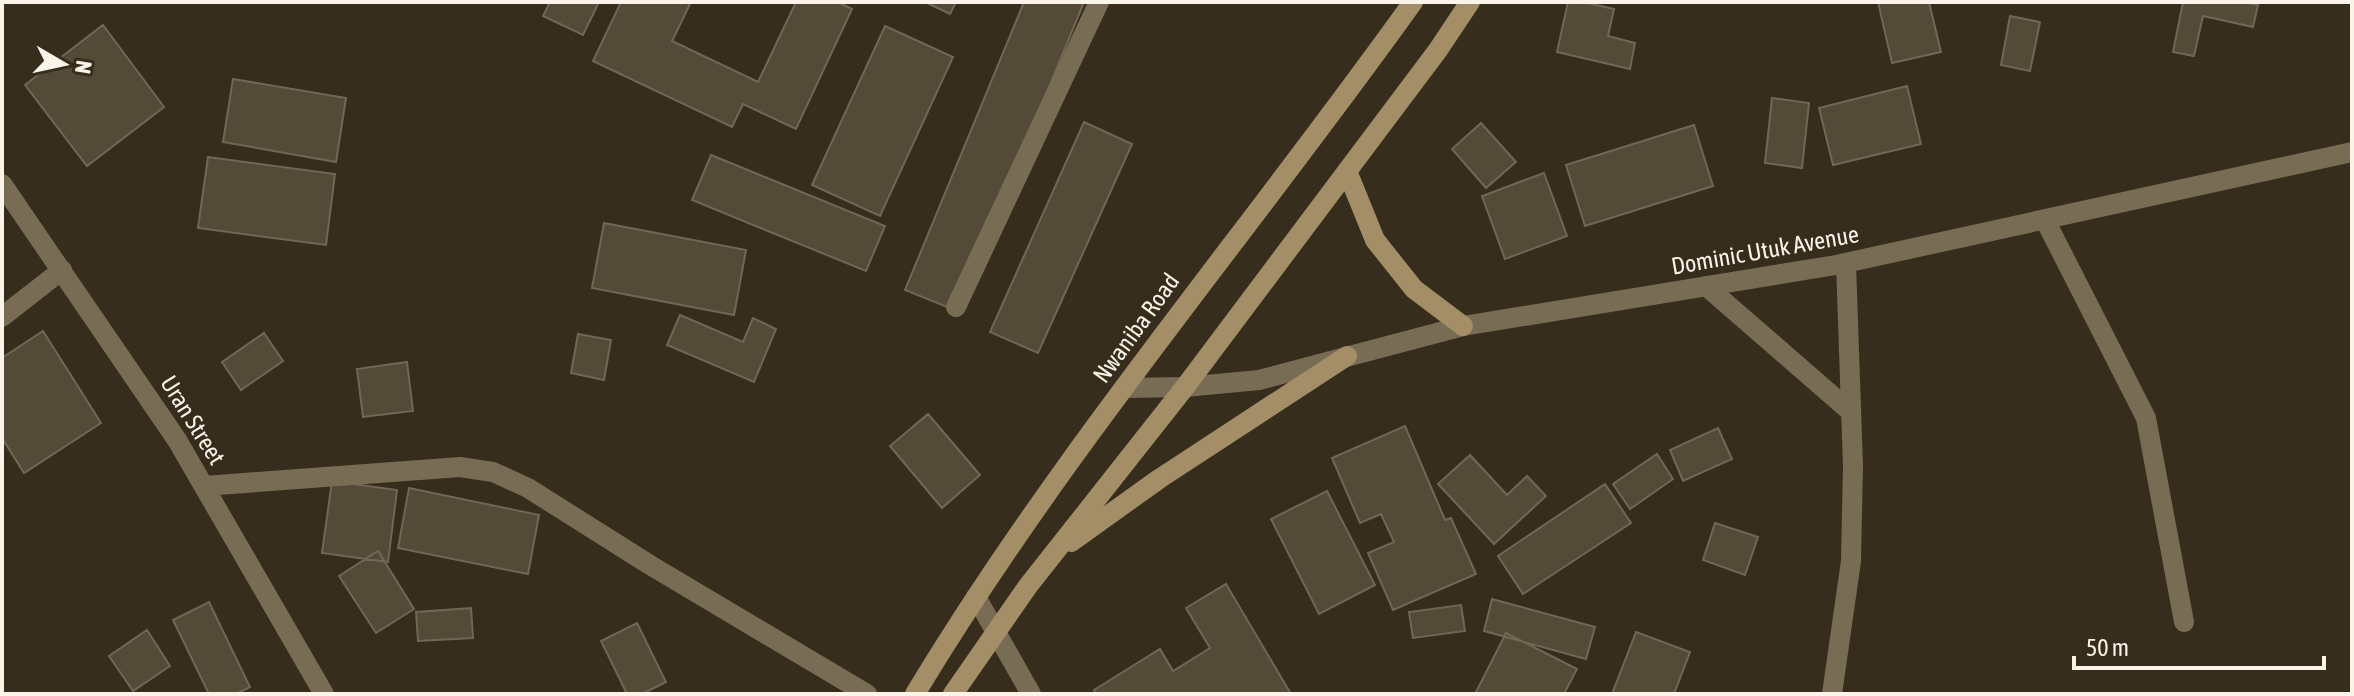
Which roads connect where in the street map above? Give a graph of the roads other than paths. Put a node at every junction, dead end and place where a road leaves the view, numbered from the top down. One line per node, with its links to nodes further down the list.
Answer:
1 (1099, 2): 11 (street)
2 (1413, 2): 16 (main road, Nwaniba Road)
3 (1470, 2): 5 (main road)
4 (2352, 152): 7 (street, Dominic Utuk Avenue)
5 (1347, 171): 13 (main road); 15 (main road)
6 (2, 184): 9 (street, Uran Street)
7 (2045, 220): 8 (street, Dominic Utuk Avenue); 21 (street)
8 (1846, 264): 10 (street, Dominic Utuk Avenue); 17 (street)
9 (62, 270): 12 (street); 18 (street, Uran Street)
10 (1706, 286): 13 (street, Dominic Utuk Avenue); 17 (street)
11 (956, 307)
12 (2, 317)
13 (1463, 326): 14 (street, Dominic Utuk Avenue)
14 (1347, 356): 15 (street, Dominic Utuk Avenue); 19 (main road)
15 (1185, 387): 16 (street, Dominic Utuk Avenue); 19 (main road)
16 (1124, 388): 20 (main road, Nwaniba Road)
17 (1851, 412): 28 (street)
18 (204, 486): 23 (street, Uran Street); 24 (street)
19 (1052, 556): 22 (main road)
20 (976, 597): 22 (street); 25 (main road, Nwaniba Road)
21 (2184, 622)
22 (996, 630): 26 (main road); 27 (street)
23 (324, 694)
24 (867, 694)
25 (915, 694)
26 (953, 694)
27 (1031, 694)
28 (1832, 694)

